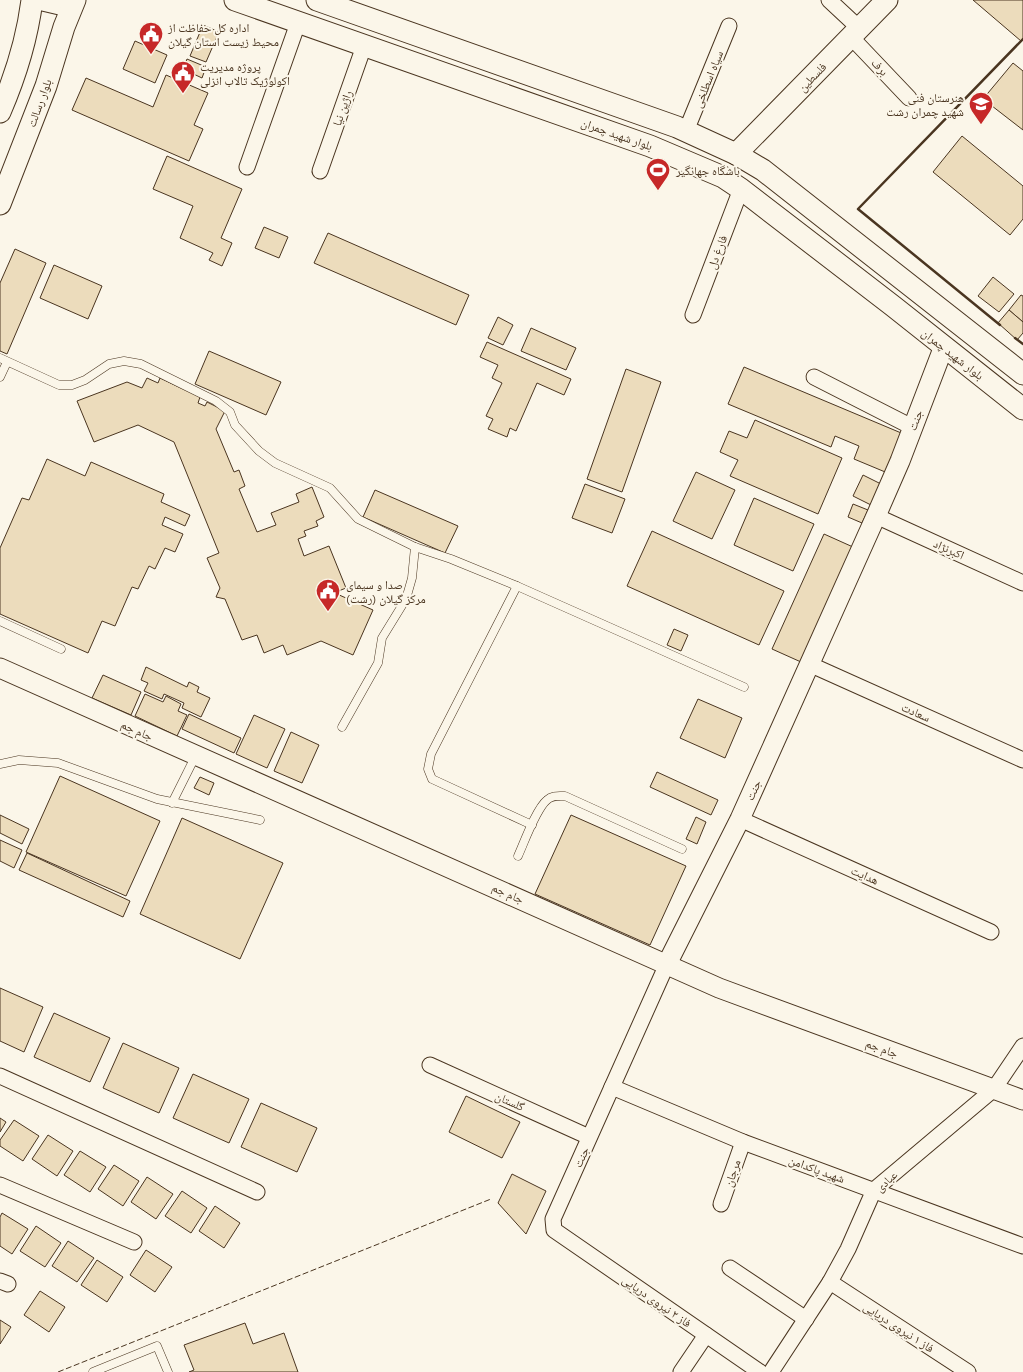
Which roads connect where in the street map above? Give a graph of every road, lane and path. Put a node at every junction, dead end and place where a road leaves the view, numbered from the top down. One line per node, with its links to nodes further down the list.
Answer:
1 (32, 0): 12 (main road)
2 (43, 0): 3 (main road)
3 (74, 0): 13 (main road, بلوار رسالت)
4 (236, 0): 8 (main road, بلوار شهید چمران)
5 (317, 0): 16 (main road)
6 (829, 0): 10 (street, برف)
7 (887, 0): 10 (main road, فلسطین)
8 (298, 23): 11 (main road, بلوار شهید چمران); 18 (street)
9 (729, 26): 16 (street, سیاه اسطلخی)
10 (855, 32): 14 (street, برف); 17 (main road, فلسطین)
11 (364, 46): 19 (street, راژین نیا); 20 (main road, بلوار شهید چمران)
12 (15, 76): 13 (main road); 15 (main road)
13 (46, 86): 21 (main road, بلوار رسالت)
14 (909, 98)
15 (0, 112)
16 (686, 131): 17 (main road)
17 (736, 154): 23 (main road)
18 (247, 167)
19 (320, 171)
20 (741, 188): 22 (street, فارغ دل); 24 (main road, بلوار شهید چمران)
21 (0, 204)
22 (693, 315)
23 (960, 324): 24 (main road); 26 (main road)
24 (944, 346): 29 (main road, بلوار شهید چمران); 30 (street, جنت)
25 (3, 360): 27 (lane); 32 (lane)
26 (1022, 372)
27 (0, 377)
28 (814, 378): 30 (street)
29 (1021, 402)
30 (912, 427): 31 (street, جنت)
31 (876, 516): 33 (street, اکبرنژاد); 37 (street, جنت)
32 (415, 547): 34 (lane); 40 (lane)
33 (1023, 582)
34 (516, 586): 39 (lane); 47 (lane)
35 (0, 621): 36 (lane)
36 (61, 649)
37 (809, 664): 42 (street, سعادت); 45 (street, جنت)
38 (0, 668): 41 (street, جام جم)
39 (744, 687)
40 (342, 727)
41 (196, 755): 44 (lane); 51 (street, جام جم)
42 (1023, 760)
43 (0, 764): 44 (lane)
44 (172, 803): 46 (lane)
45 (740, 819): 50 (street, هدایت); 51 (street, جنت)
46 (260, 820)
47 (532, 825): 48 (lane); 49 (lane)
48 (682, 849)
49 (518, 856)
50 (991, 932)
51 (667, 964): 55 (street, جنت); 56 (street, جام جم)
52 (1023, 1046): 56 (street, عبادی)
53 (430, 1065): 58 (street, گلستان)
54 (0, 1076): 62 (street)
55 (612, 1087): 58 (street, جنت); 59 (street, شهید پاکدامن)
56 (994, 1089): 57 (street, جام جم); 61 (street, عبادی)
57 (1023, 1100)
58 (590, 1137): 64 (street, جنت)
59 (743, 1142): 61 (street, شهید پاکدامن); 63 (street, مرجان)
60 (0, 1185): 65 (street)
61 (874, 1190): 66 (street, شهید پاکدامن); 68 (street, عبادی)
62 (257, 1192)
63 (721, 1204)
64 (554, 1230): 70 (street, فاز ۲ نیروی دریایی)
65 (134, 1242)
66 (1023, 1246)
67 (730, 1268): 69 (street)
68 (830, 1282): 69 (street, عبادی); 76 (street, فاز ۱ نیروی دریایی)
69 (806, 1319): 75 (street, عبادی)
70 (706, 1335): 73 (street); 74 (street, فاز ۲ نیروی دریایی)
71 (92, 1372): 72 (lane)
72 (168, 1372)
73 (681, 1372)
74 (760, 1372)
75 (771, 1372)
76 (968, 1372)

